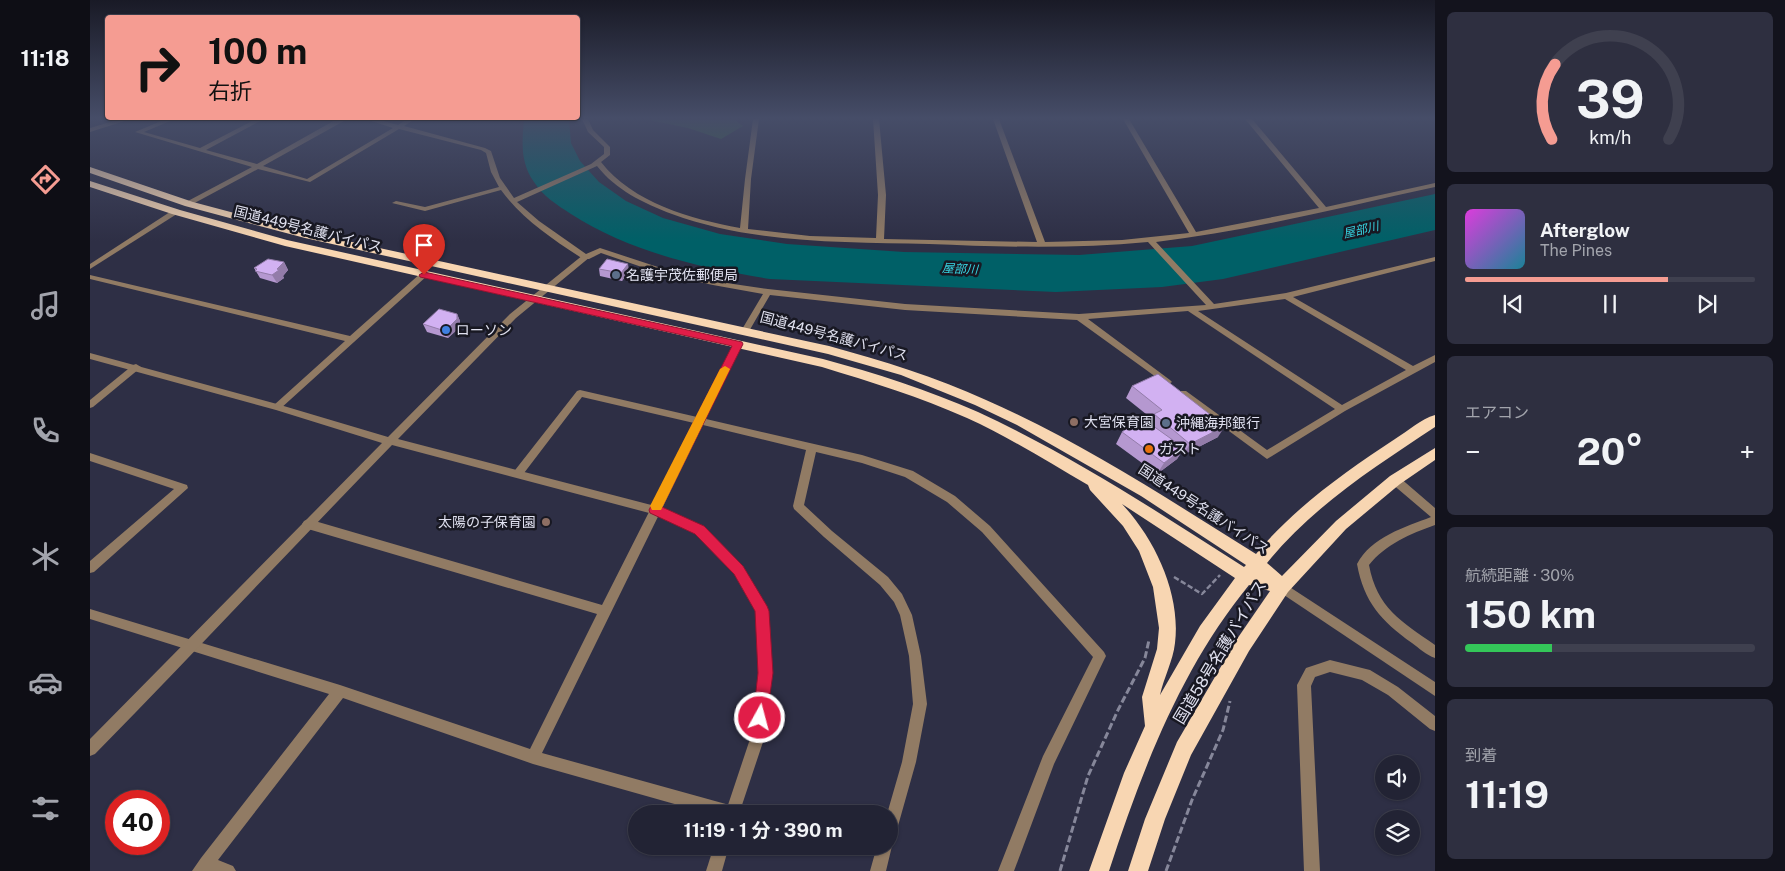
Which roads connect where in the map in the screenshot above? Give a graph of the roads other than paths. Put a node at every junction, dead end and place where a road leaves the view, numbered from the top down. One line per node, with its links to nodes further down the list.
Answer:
1 (231, 160): 12 (street)
2 (268, 160): 12 (street)
3 (344, 160): 12 (street)
4 (491, 160): 16 (street)
5 (601, 160): 11 (street)
6 (751, 160): 22 (street)
7 (879, 160): 24 (street)
8 (1011, 160): 26 (street)
9 (1150, 160): 23 (street)
10 (1283, 160): 20 (street)
11 (595, 164): 17 (street); 22 (street)
12 (255, 167): 19 (street)
13 (90, 170): 19 (highway, 国道449号名護バイパス)
14 (90, 184): 21 (highway, 国道449号名護バイパス)
15 (1435, 185): 20 (street)
16 (502, 188): 17 (street); 18 (street)
17 (513, 201): 27 (street)
18 (396, 203)
19 (189, 204): 32 (highway, 国道449号名護バイパス)
20 (1324, 208): 23 (street)
21 (176, 212): 29 (street); 30 (highway, 国道449号名護バイパス)
22 (744, 232): 24 (street)
23 (1194, 234): 25 (street)
24 (880, 241): 26 (street)
25 (1152, 243): 26 (street); 36 (street)
26 (1042, 245)
27 (586, 257): 32 (street); 33 (street)
28 (1435, 259): 34 (street)
29 (90, 267)
30 (424, 275): 35 (highway, 国道449号名護バイパス); 40 (street)
31 (90, 278): 40 (street)
32 (549, 288): 35 (street); 39 (highway, 国道449号名護バイパス)
33 (768, 292): 38 (street); 39 (street)
34 (1286, 296): 36 (street); 44 (street)
35 (533, 300): 39 (highway, 国道449号名護バイパス); 50 (street)
36 (1212, 307): 37 (street)
37 (1190, 309): 38 (street); 47 (street)
38 (1079, 317): 47 (street)
39 (742, 337): 49 (street); 54 (highway, 国道449号名護バイパス); 61 (highway, 国道449号名護バイパス)
40 (353, 340): 46 (street)
41 (90, 356): 43 (street)
42 (1435, 358): 44 (street)
43 (136, 367): 45 (street); 46 (street)
44 (1413, 370): 47 (street)
45 (90, 405)
46 (277, 407): 50 (street)
47 (1342, 408)
48 (1435, 420): 61 (highway, 国道58号名護バイパス)
49 (699, 421): 51 (street); 55 (street); 57 (street)
50 (389, 441): 55 (street); 60 (street)
51 (812, 448): 77 (street); 84 (street)
52 (1435, 453): 56 (highway, 国道58号名護バイパス)
53 (90, 456): 62 (street)
54 (1077, 471): 63 (highway, 国道449号名護バイパス); 72 (highway)
55 (517, 474): 57 (street)
56 (1396, 480): 58 (street); 64 (highway, 国道58号名護バイパス)
57 (655, 510): 65 (street); 76 (street)
58 (1435, 514)
59 (1435, 520): 68 (street)
60 (308, 524): 65 (street); 67 (street)
61 (1257, 563): 63 (highway, 国道58号名護バイパス); 64 (highway, 国道449号名護バイパス)
62 (90, 568)
63 (1246, 577): 64 (highway, 国道449号名護バイパス); 72 (highway, 国道58号名護バイパス)
64 (1282, 587): 69 (street); 86 (highway, 国道58号名護バイパス)
65 (604, 611): 74 (street)
66 (90, 614): 67 (street)
67 (192, 646): 70 (street); 73 (street)
68 (1435, 652)
69 (1435, 690)
70 (340, 691): 74 (street); 80 (street)
71 (1435, 724): 87 (street)
72 (1154, 729): 85 (highway, 国道58号名護バイパス)
73 (90, 749)
74 (533, 757): 75 (street)
75 (704, 805)
76 (735, 805)
77 (897, 805)
78 (719, 855): 82 (street)
79 (882, 855): 83 (street)
80 (203, 867): 81 (street)
81 (228, 871)
82 (714, 871)
83 (878, 871)
84 (1006, 871)
85 (1100, 871)
86 (1138, 871)
87 (1312, 871)

